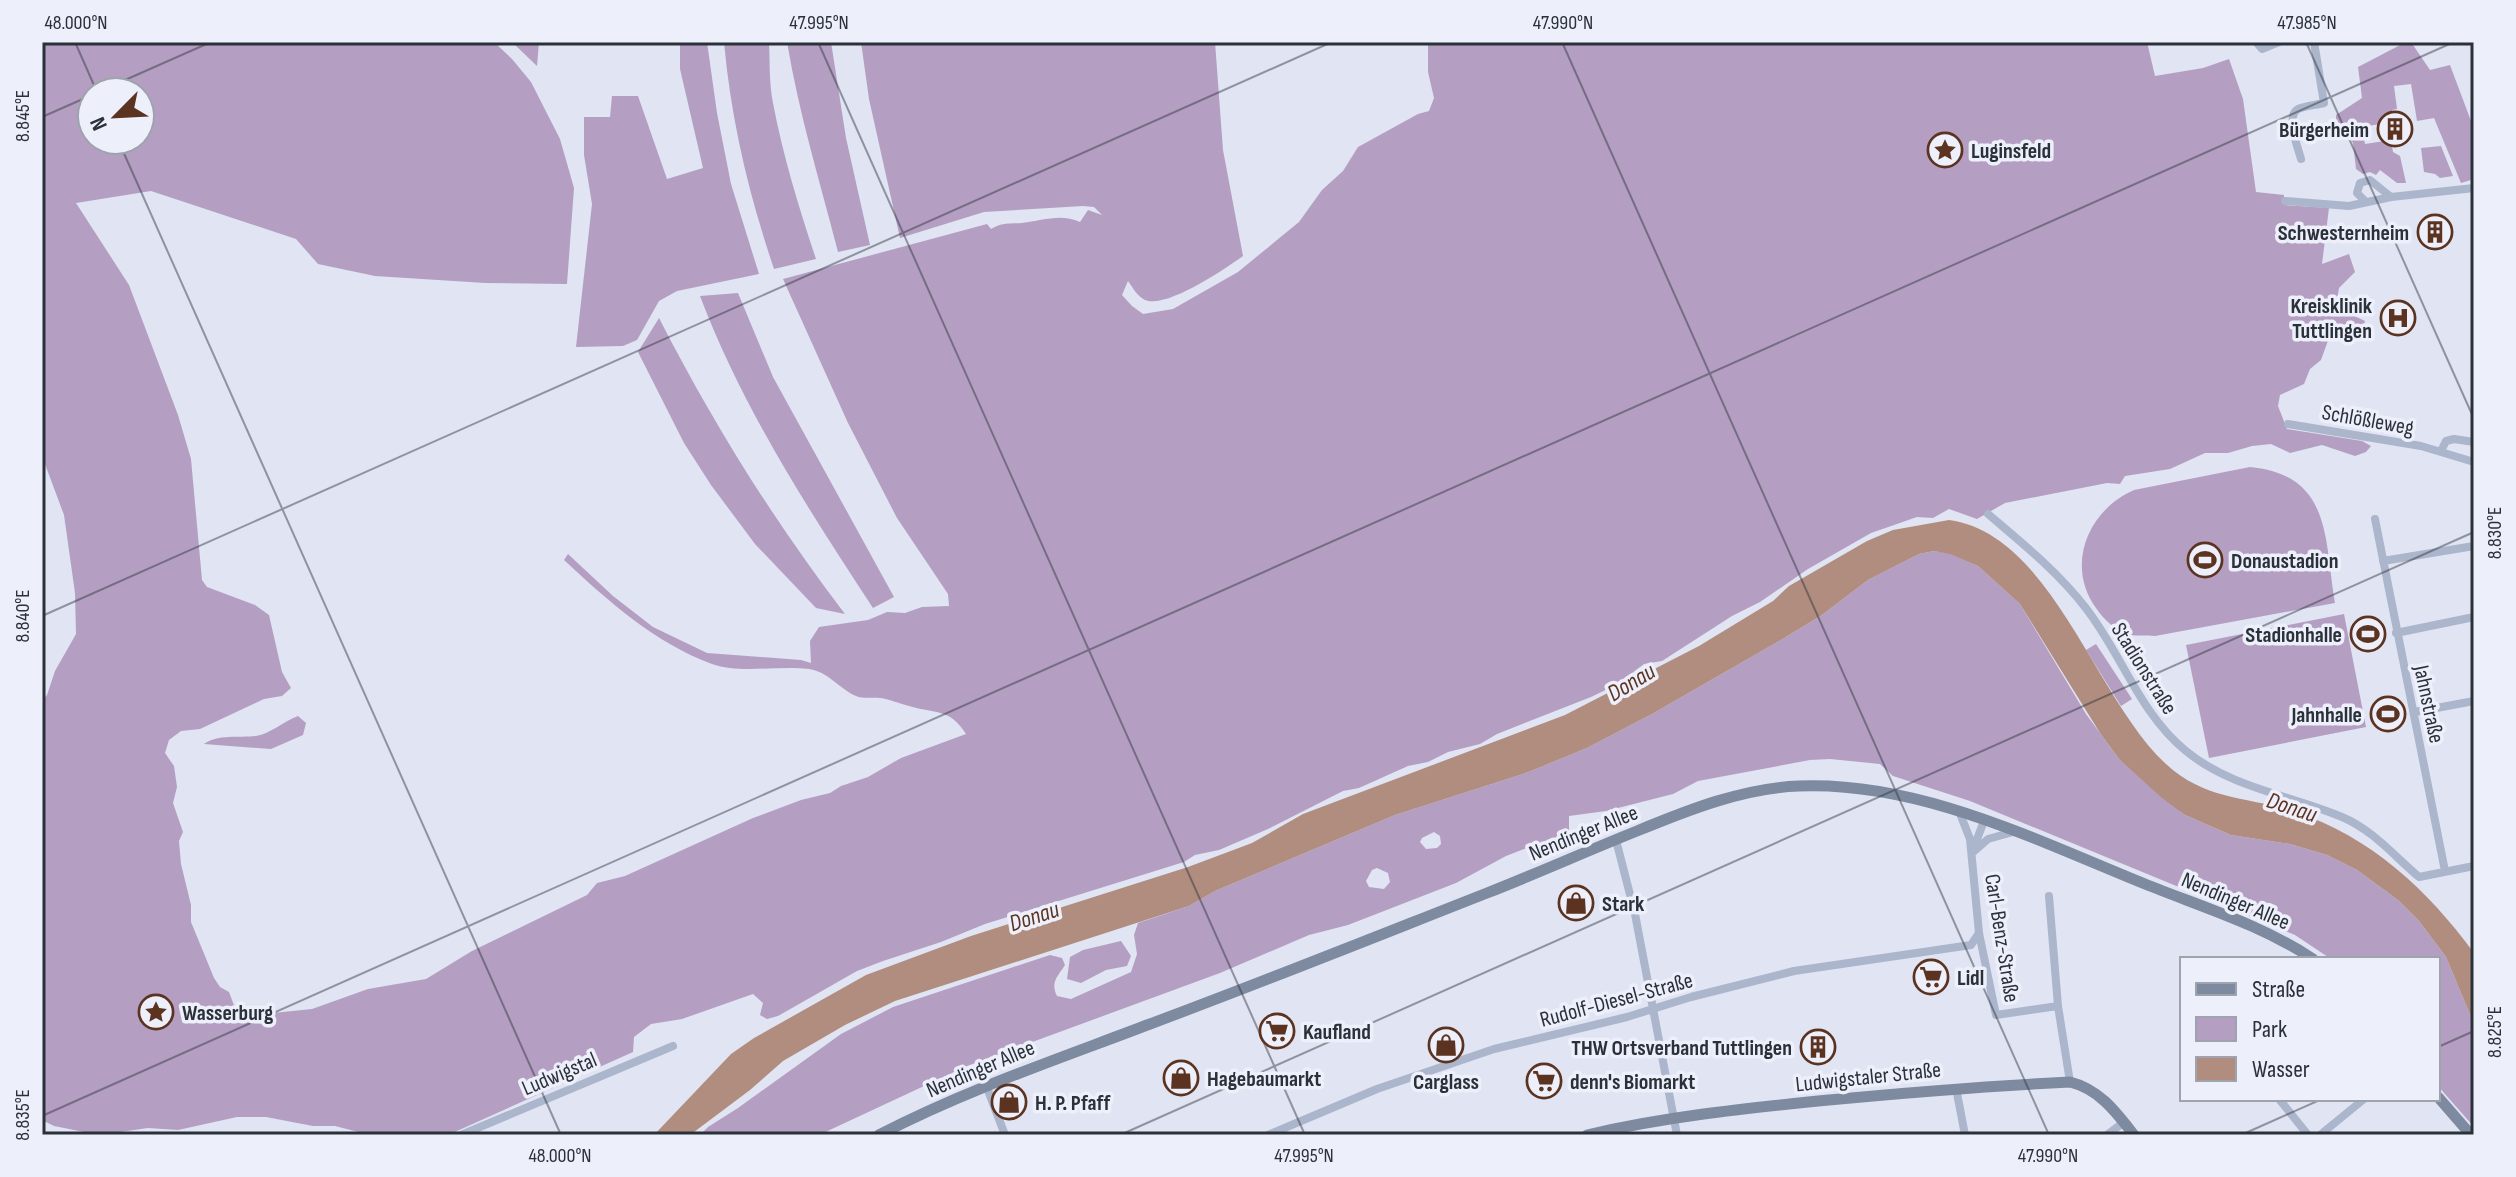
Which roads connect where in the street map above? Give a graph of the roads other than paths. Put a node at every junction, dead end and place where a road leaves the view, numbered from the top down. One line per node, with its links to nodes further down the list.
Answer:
1 (2279, 42): 3 (street)
2 (2314, 42): 4 (street)
3 (2259, 46)
4 (2301, 159)
5 (2474, 188): 6 (street)
6 (2391, 197): 8 (street); 8 (street)
7 (2285, 201): 8 (street)
8 (2365, 201)
9 (2288, 424): 11 (street, Schlößleweg)
10 (2474, 442): 11 (street, Schlößleweg)
11 (2441, 451): 12 (street, Schlößleweg)
12 (2474, 462)
13 (1988, 514): 28 (street, Stadionstraße)
14 (2375, 519): 16 (street, Jahnstraße)
15 (2474, 546): 16 (street)
16 (2383, 561): 18 (street, Jahnstraße)
17 (2474, 617): 18 (street)
18 (2396, 633): 20 (street, Jahnstraße)
19 (2474, 701): 20 (street)
20 (2415, 712): 28 (street, Jahnstraße)
21 (1959, 811): 22 (street, Nendinger Allee); 24 (street, Carl-Benz-Straße); 25 (street, Nendinger Allee)
22 (1984, 821): 23 (street, Nendinger Allee); 24 (street); 26 (street, Carl-Benz-Straße)
23 (2013, 832): 26 (street, Carl-Benz-Straße); 31 (street, Nendinger Allee)
24 (1970, 839): 26 (street, Carl-Benz-Straße)
25 (1616, 840): 33 (street); 36 (street, Nendinger Allee)
26 (1972, 853): 30 (street, Carl-Benz-Straße)
27 (2474, 866): 28 (street)
28 (2445, 871)
29 (2049, 896): 32 (street, Carl-Benz-Straße)
30 (1979, 933): 32 (street, Carl-Benz-Straße); 33 (street, Rudolf-Diesel-Straße)
31 (2310, 957)
32 (2058, 1006): 35 (street, Carl-Benz-Straße)
33 (1654, 1008): 41 (street); 46 (street, Rudolf-Diesel-Straße)
34 (673, 1046): 43 (street, Ludwigstal)
35 (2070, 1082): 37 (street, Ludwigstaler Straße); 42 (street)
36 (986, 1085): 44 (street, Nendinger Allee); 45 (street)
37 (1956, 1088): 41 (street, Ludwigstaler Straße); 49 (street)
38 (2440, 1099): 54 (street)
39 (2281, 1101): 52 (street)
40 (2362, 1101): 53 (street)
41 (1675, 1117): 47 (street, Ludwigstaler Straße); 48 (street)
42 (2124, 1122): 50 (street); 51 (street)
43 (461, 1135)
44 (879, 1135)
45 (1005, 1135)
46 (1268, 1135)
47 (1587, 1135)
48 (1677, 1135)
49 (1965, 1135)
50 (2107, 1135)
51 (2134, 1135)
52 (2308, 1135)
53 (2320, 1135)
54 (2471, 1135)

